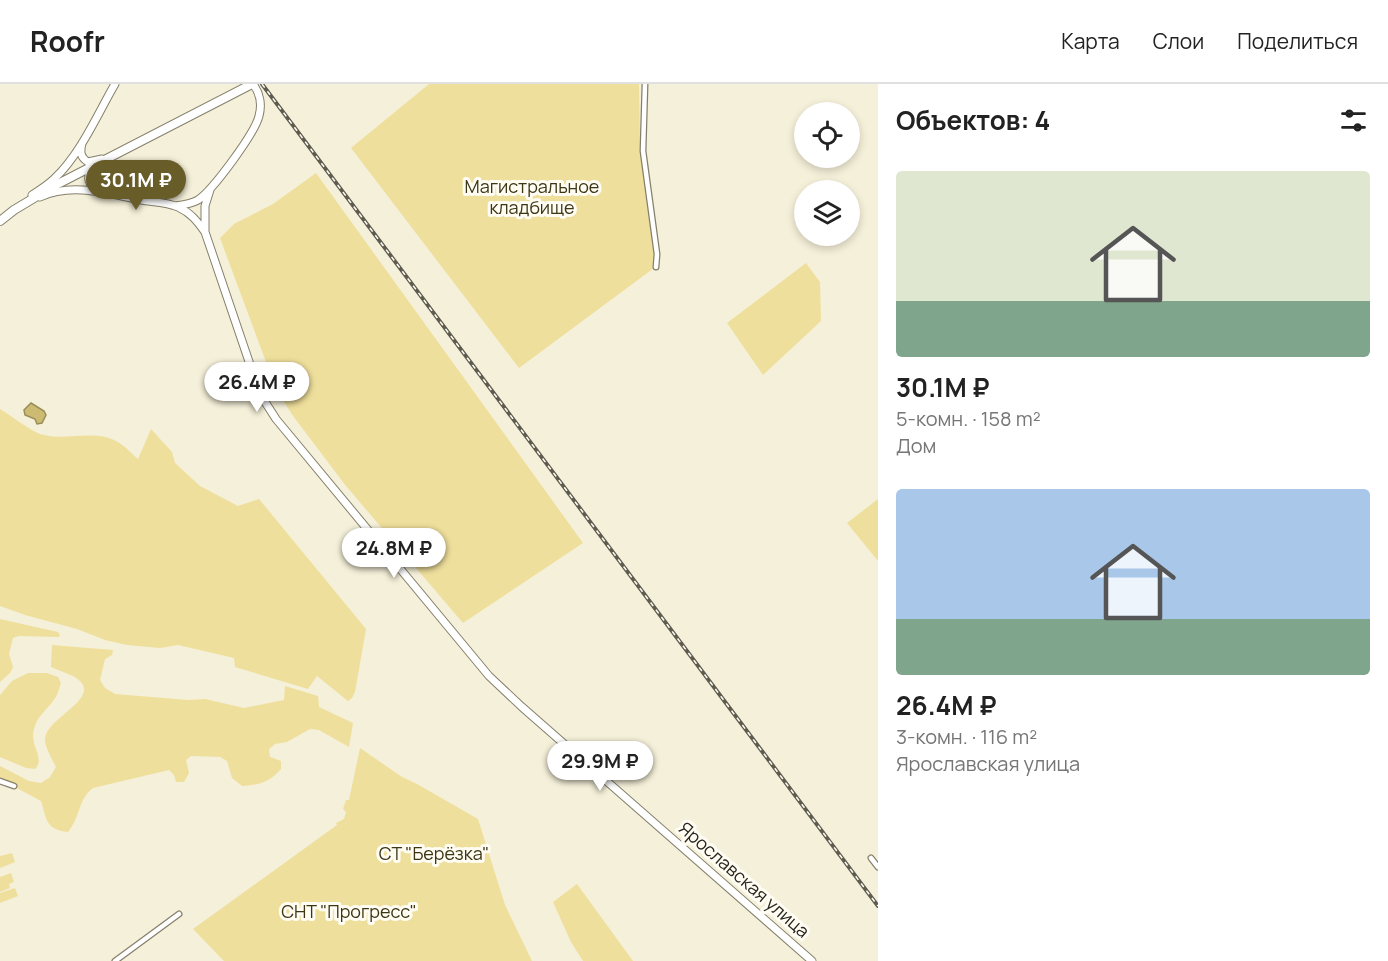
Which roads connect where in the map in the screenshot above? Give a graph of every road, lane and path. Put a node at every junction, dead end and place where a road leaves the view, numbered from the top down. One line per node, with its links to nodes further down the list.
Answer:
1 (115, 84): 4 (main road)
2 (253, 84): 5 (highway); 6 (main road)
3 (645, 84): 12 (street)
4 (83, 141): 5 (main road); 9 (main road)
5 (113, 154): 7 (main road); 9 (highway)
6 (210, 189): 8 (main road); 11 (main road)
7 (101, 192): 8 (main road); 9 (main road)
8 (176, 206): 11 (main road)
9 (14, 210): 10 (highway)
10 (0, 221)
11 (205, 232): 19 (main road, Ярославская улица)
12 (656, 267)
13 (0, 781): 14 (street)
14 (14, 786)
15 (871, 858): 16 (street)
16 (878, 867)
17 (179, 914): 18 (street)
18 (115, 961)
19 (812, 961)

